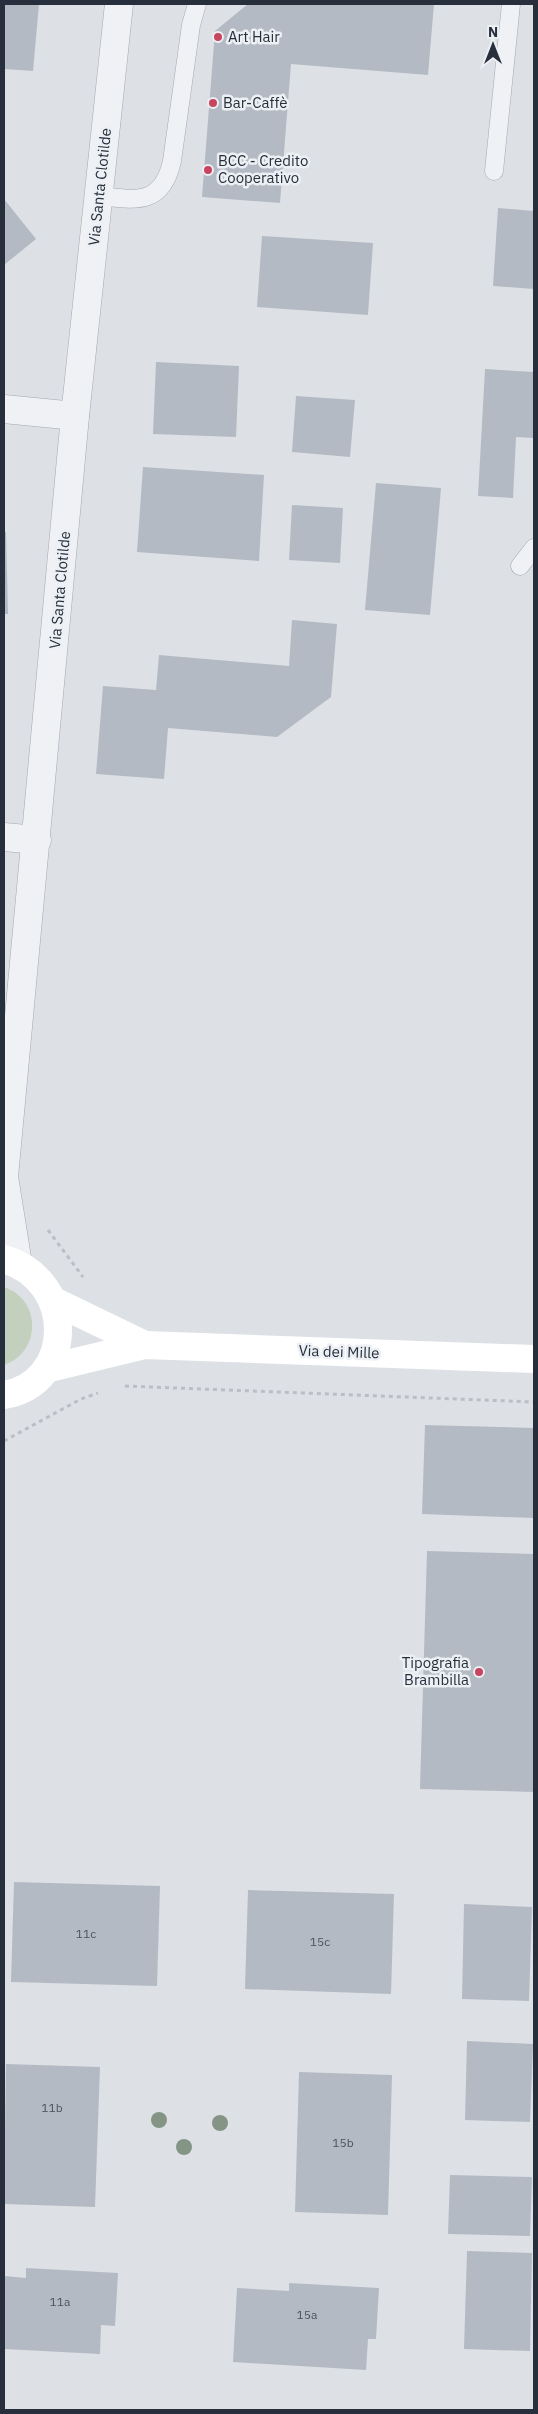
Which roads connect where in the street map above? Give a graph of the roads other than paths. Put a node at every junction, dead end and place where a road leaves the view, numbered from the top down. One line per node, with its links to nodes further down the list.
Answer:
1 (119, 4): 5 (street, Via Santa Clotilde)
2 (197, 4): 5 (lane)
3 (511, 4): 4 (lane)
4 (494, 171)
5 (99, 196): 7 (street, Via Santa Clotilde)
6 (4, 409): 7 (street)
7 (76, 416): 11 (street, Via Santa Clotilde)
8 (534, 548): 9 (lane)
9 (520, 566)
10 (4, 837): 11 (street)
11 (37, 840): 12 (street, Via Santa Clotilde)
12 (4, 1177): 13 (street, Via Santa Clotilde)
13 (11, 1262): 14 (main road)
14 (54, 1302): 15 (main road, Via dei Mille); 17 (main road)
15 (145, 1345): 16 (main road, Via dei Mille); 17 (main road, Via dei Mille)
16 (534, 1359)
17 (46, 1369): 18 (main road)
18 (4, 1395)

